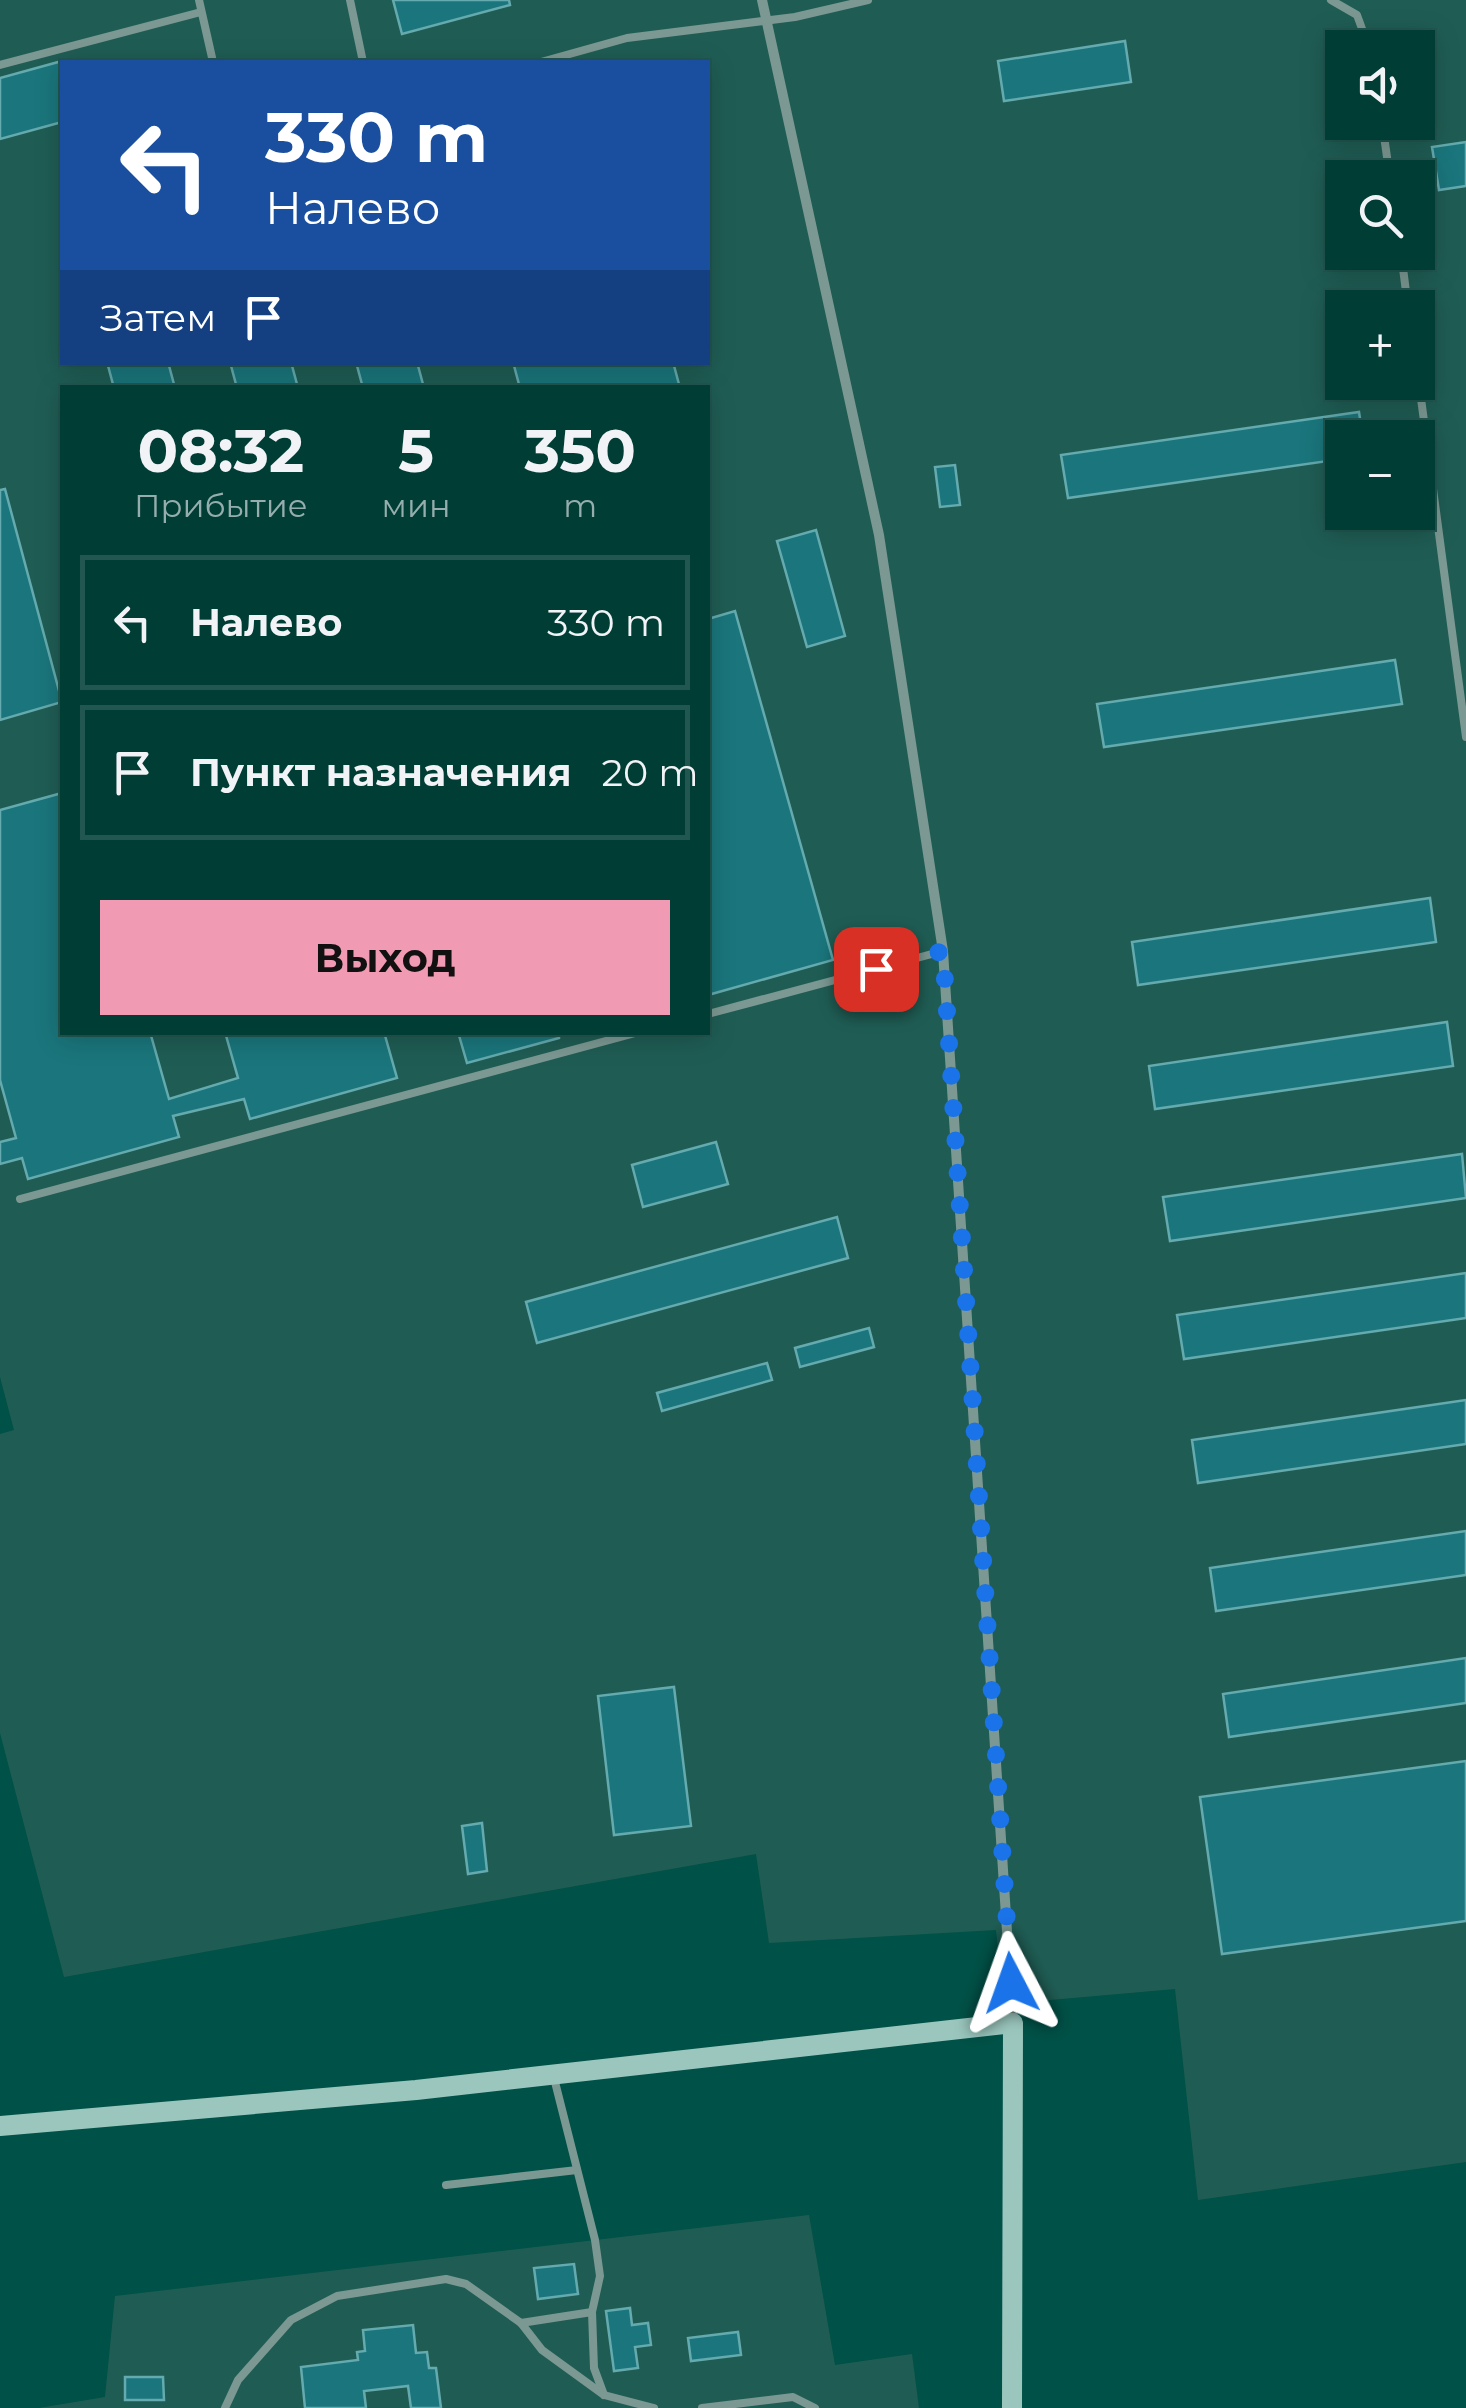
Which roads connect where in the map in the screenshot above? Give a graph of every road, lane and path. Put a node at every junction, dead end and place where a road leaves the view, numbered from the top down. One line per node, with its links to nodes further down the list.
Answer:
1 (199, 0): 6 (lane)
2 (350, 0): 10 (lane)
3 (762, 0): 7 (street)
4 (868, 0): 7 (lane)
5 (1331, 0): 8 (lane)
6 (201, 12): 9 (lane); 12 (lane)
7 (767, 20): 11 (lane); 15 (street)
8 (1362, 30)
9 (213, 60)
10 (362, 60)
11 (548, 60)
12 (0, 64)
13 (1421, 400): 14 (lane)
14 (1466, 737)
15 (943, 951): 16 (lane); 19 (street)
16 (710, 1013)
17 (628, 1035): 18 (lane)
18 (20, 1199)
19 (1013, 2022): 20 (street); 31 (street)
20 (554, 2076): 21 (street); 22 (lane)
21 (0, 2126)
22 (578, 2170): 23 (lane); 24 (lane)
23 (446, 2185)
24 (592, 2312): 25 (lane); 26 (lane)
25 (522, 2322): 26 (lane); 27 (lane)
26 (604, 2395): 28 (lane)
27 (225, 2408)
28 (654, 2408)
29 (702, 2408): 30 (lane)
30 (815, 2408)
31 (1012, 2408)

